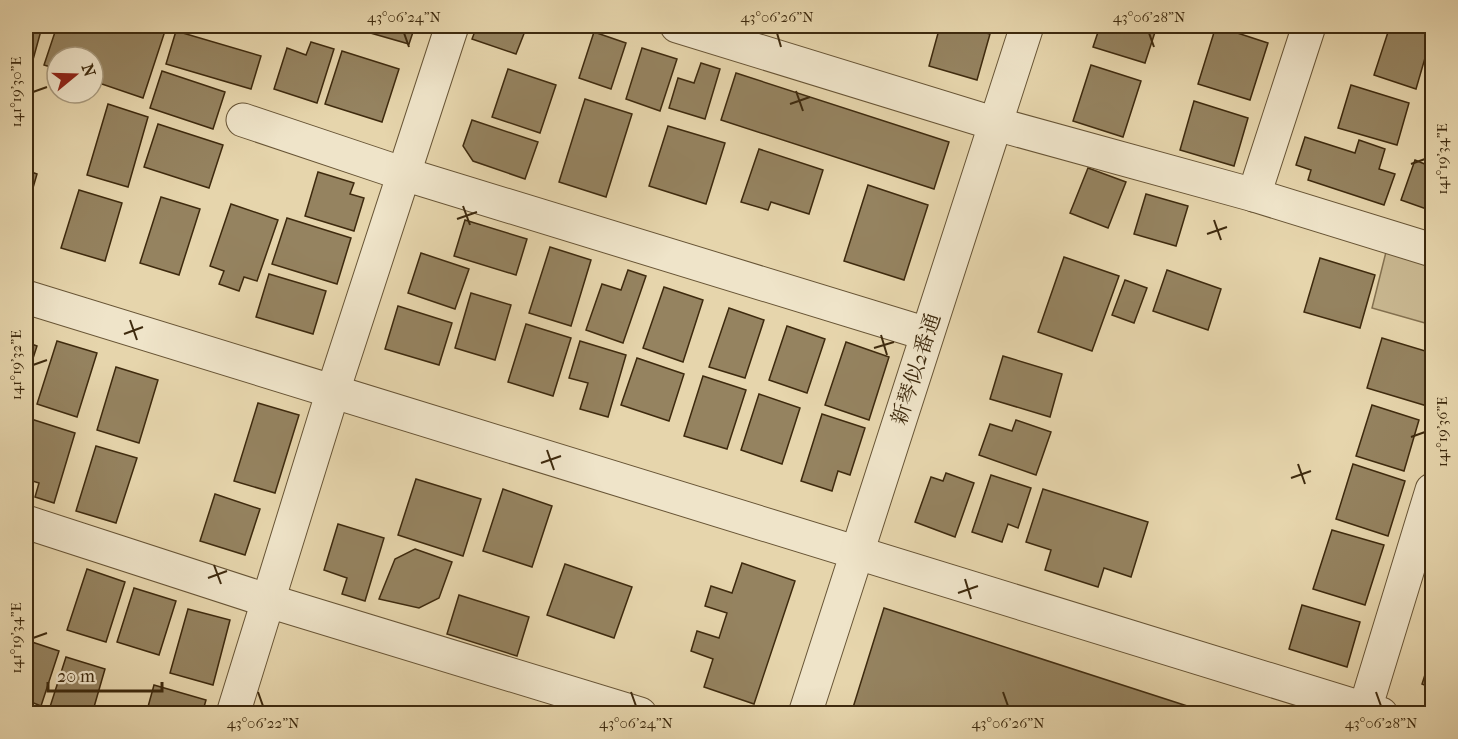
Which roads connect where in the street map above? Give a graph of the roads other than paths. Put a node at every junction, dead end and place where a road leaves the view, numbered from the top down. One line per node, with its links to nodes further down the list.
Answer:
1 (452, 26): 7 (street)
2 (1028, 26): 6 (street, 新琴似2番通)
3 (1309, 26): 8 (street)
4 (697, 28): 6 (street)
5 (243, 120): 7 (street)
6 (996, 124): 8 (street); 11 (street, 新琴似2番通)
7 (404, 174): 11 (street); 12 (street)
8 (1254, 195): 9 (street)
9 (1432, 250)
10 (26, 297): 12 (street)
11 (927, 334): 15 (street, 新琴似2番通)
12 (333, 391): 15 (street); 16 (street)
13 (1432, 490): 17 (street)
14 (26, 522): 16 (street)
15 (857, 552): 17 (street); 20 (street, 新琴似2番通)
16 (269, 601): 18 (street); 19 (street)
17 (1363, 710)
18 (233, 714)
19 (640, 714)
20 (805, 714)

